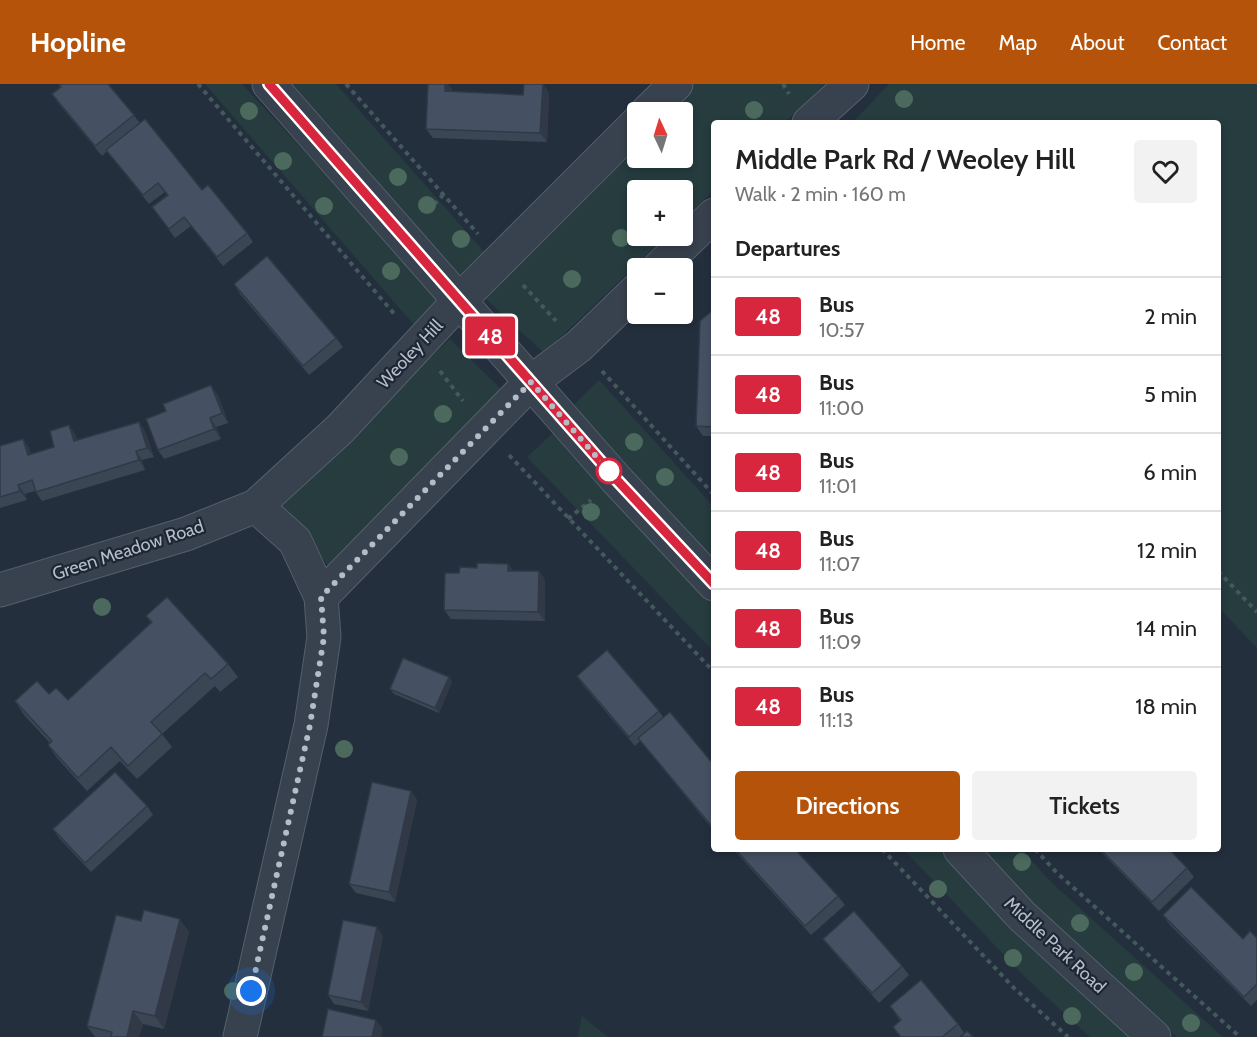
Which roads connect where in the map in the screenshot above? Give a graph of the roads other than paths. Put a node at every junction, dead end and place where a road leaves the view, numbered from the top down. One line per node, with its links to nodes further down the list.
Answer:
1 (269, 84): 10 (street)
2 (676, 84): 4 (street)
3 (852, 84): 5 (street)
4 (657, 102)
5 (812, 120)
6 (627, 133): 10 (street, Weoley Hill)
7 (711, 218): 8 (street)
8 (669, 258)
9 (627, 300): 11 (street)
10 (459, 301): 11 (street); 12 (street, Weoley Hill)
11 (531, 382): 13 (street); 15 (street)
12 (256, 506): 14 (street, Green Meadow Road); 15 (street)
13 (711, 581)
14 (0, 590)
15 (321, 597): 17 (street)
16 (963, 852): 18 (street, Middle Park Road)
17 (240, 1037)
18 (1154, 1037)

